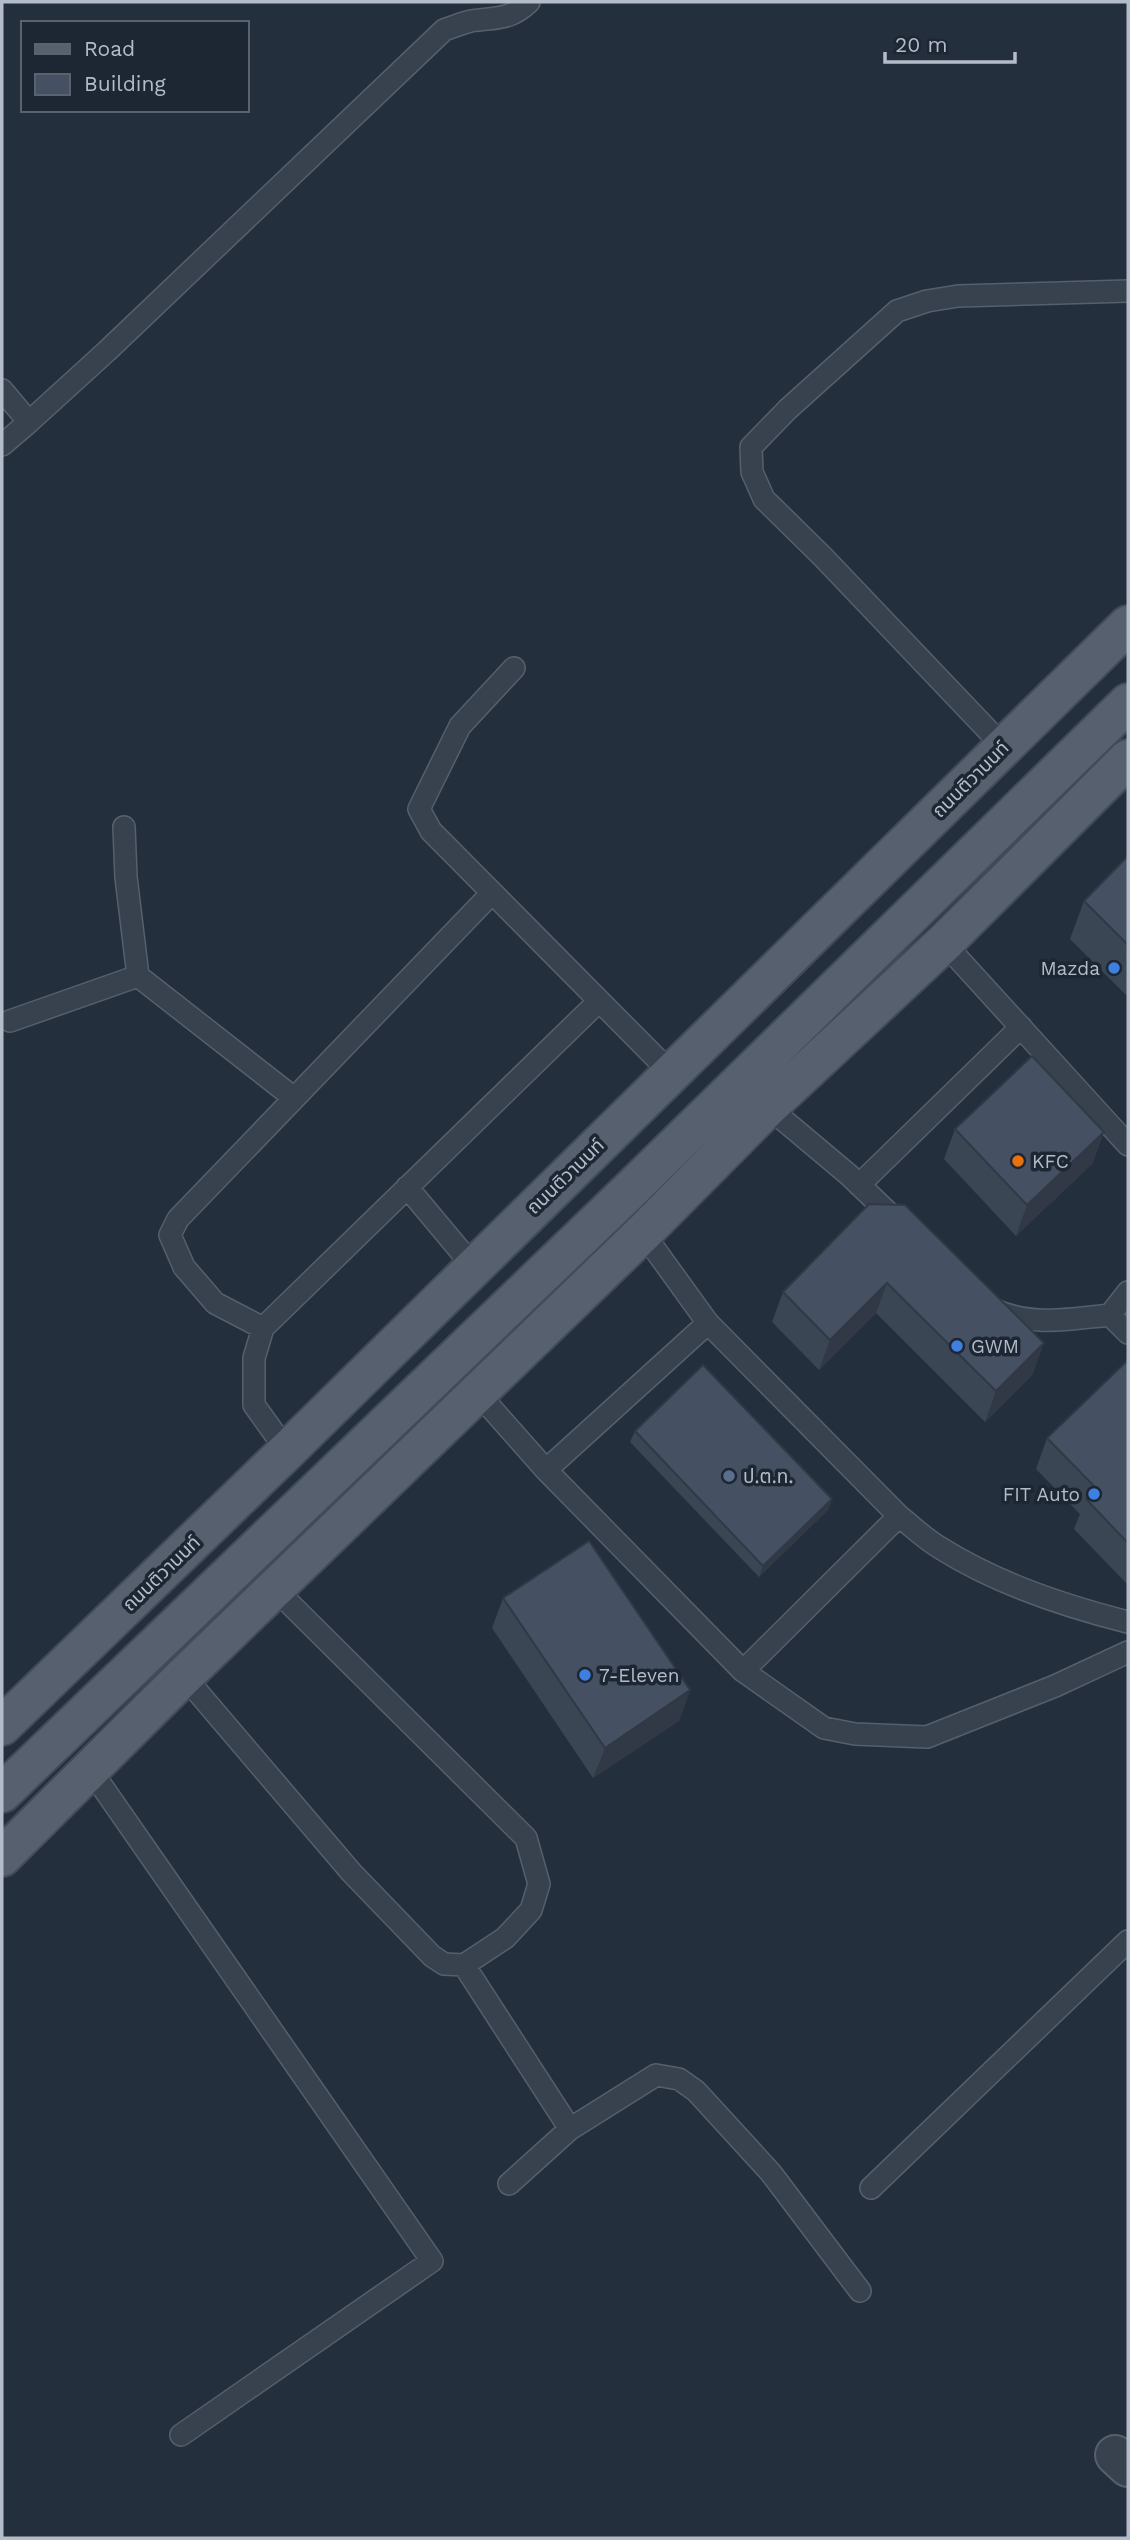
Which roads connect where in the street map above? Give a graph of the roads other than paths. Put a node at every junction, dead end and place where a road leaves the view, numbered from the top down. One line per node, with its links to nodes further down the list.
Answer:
1 (530, 2): 4 (lane)
2 (1128, 291): 9 (lane)
3 (2, 390): 4 (lane)
4 (29, 422): 5 (lane)
5 (2, 445)
6 (1128, 625): 9 (main road, ถนนติวานนท์)
7 (514, 668): 12 (lane)
8 (1128, 703): 44 (main road)
9 (1003, 746): 18 (main road, ถนนติวานนท์)
10 (1128, 759): 13 (main road)
11 (124, 827): 14 (lane)
12 (492, 893): 15 (lane); 19 (lane)
13 (944, 943): 17 (lane); 20 (main road)
14 (138, 976): 16 (lane); 19 (lane)
15 (599, 1001): 18 (lane); 23 (lane)
16 (10, 1021)
17 (1021, 1027): 21 (lane); 22 (lane)
18 (671, 1073): 26 (main road, ถนนติวานนท์)
19 (294, 1098): 31 (lane)
20 (768, 1107): 22 (lane); 24 (main road)
21 (1128, 1145)
22 (859, 1185): 25 (lane)
23 (407, 1187): 26 (lane); 31 (lane)
24 (643, 1233): 30 (lane); 33 (main road)
25 (917, 1240)
26 (473, 1266): 34 (main road, ถนนติวานนท์)
27 (1128, 1292): 29 (lane)
28 (975, 1295): 29 (lane)
29 (1110, 1315): 32 (lane)
30 (708, 1324): 35 (lane); 36 (lane)
31 (263, 1328): 34 (lane)
32 (1128, 1333)
33 (477, 1392): 35 (lane); 37 (main road)
34 (287, 1451): 42 (main road, ถนนติวานนท์)
35 (546, 1469): 40 (lane)
36 (899, 1516): 38 (lane); 40 (lane)
37 (276, 1590): 41 (main road); 47 (lane)
38 (1128, 1622)
39 (1128, 1652): 40 (lane)
40 (743, 1671)
41 (184, 1676): 43 (main road); 47 (lane)
42 (2, 1727)
43 (90, 1769): 45 (main road); 52 (lane)
44 (2, 1793)
45 (2, 1857)
46 (1128, 1941): 50 (lane)
47 (464, 1965): 48 (lane)
48 (570, 2129): 49 (lane); 51 (lane)
49 (509, 2184)
50 (871, 2188)
51 (860, 2291)
52 (181, 2435)

